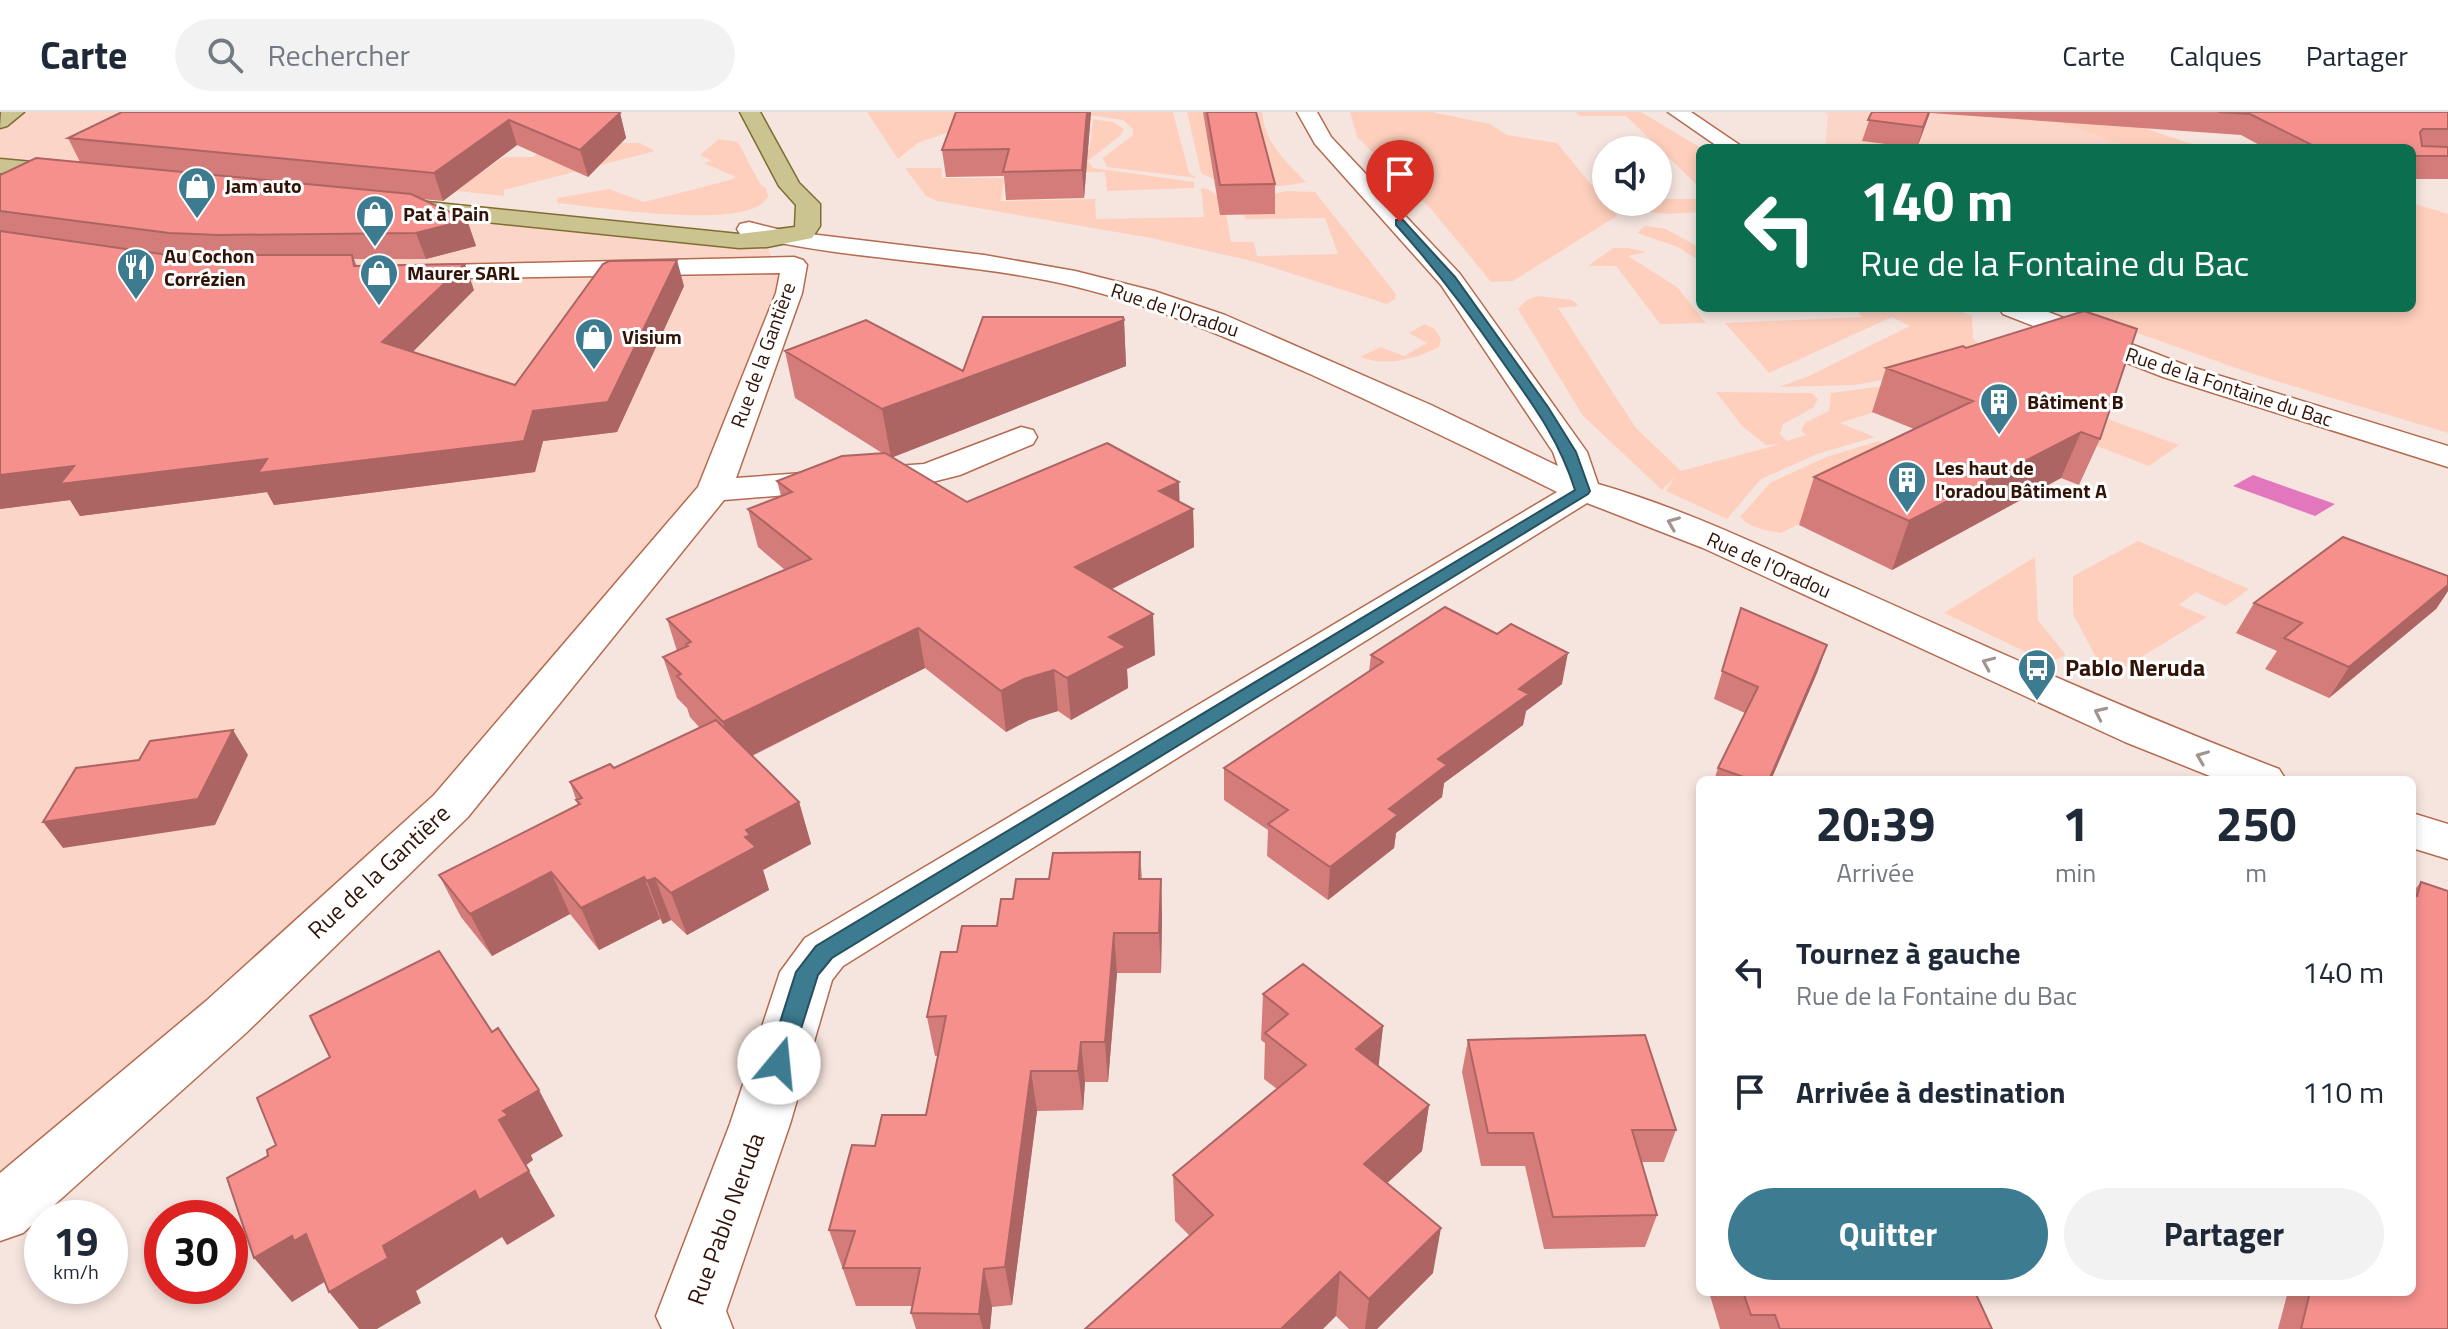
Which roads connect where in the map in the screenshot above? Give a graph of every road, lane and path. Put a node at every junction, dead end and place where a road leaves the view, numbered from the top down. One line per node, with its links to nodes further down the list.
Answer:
1 (14, 112): 5 (main road)
2 (750, 112): 9 (main road, Rue de la Gantière)
3 (1307, 112): 14 (street)
4 (1678, 112): 6 (street)
5 (0, 122)
6 (1728, 144)
7 (0, 149): 8 (main road)
8 (0, 166)
9 (790, 187): 10 (main road); 11 (main road, Rue de la Gantière)
10 (749, 229): 11 (street); 11 (main road, Rue de l'Oradou)
11 (801, 248): 12 (street); 15 (street, Rue de l'Oradou); 18 (street, Rue de la Gantière)
12 (376, 271)
13 (2023, 312): 17 (street, Rue de la Fontaine du Bac)
14 (1541, 407): 15 (street); 19 (street)
15 (1453, 427): 19 (street, Rue de l'Oradou)
16 (1021, 437): 18 (street)
17 (2448, 457)
18 (714, 490): 23 (street, Rue de la Gantière)
19 (1583, 491): 20 (street, Rue de l'Oradou, one-way to 19); 24 (street, Rue Pablo Neruda)
20 (2253, 776)
21 (2416, 831): 22 (street)
22 (2448, 842)
23 (0, 1212)
24 (699, 1329)

